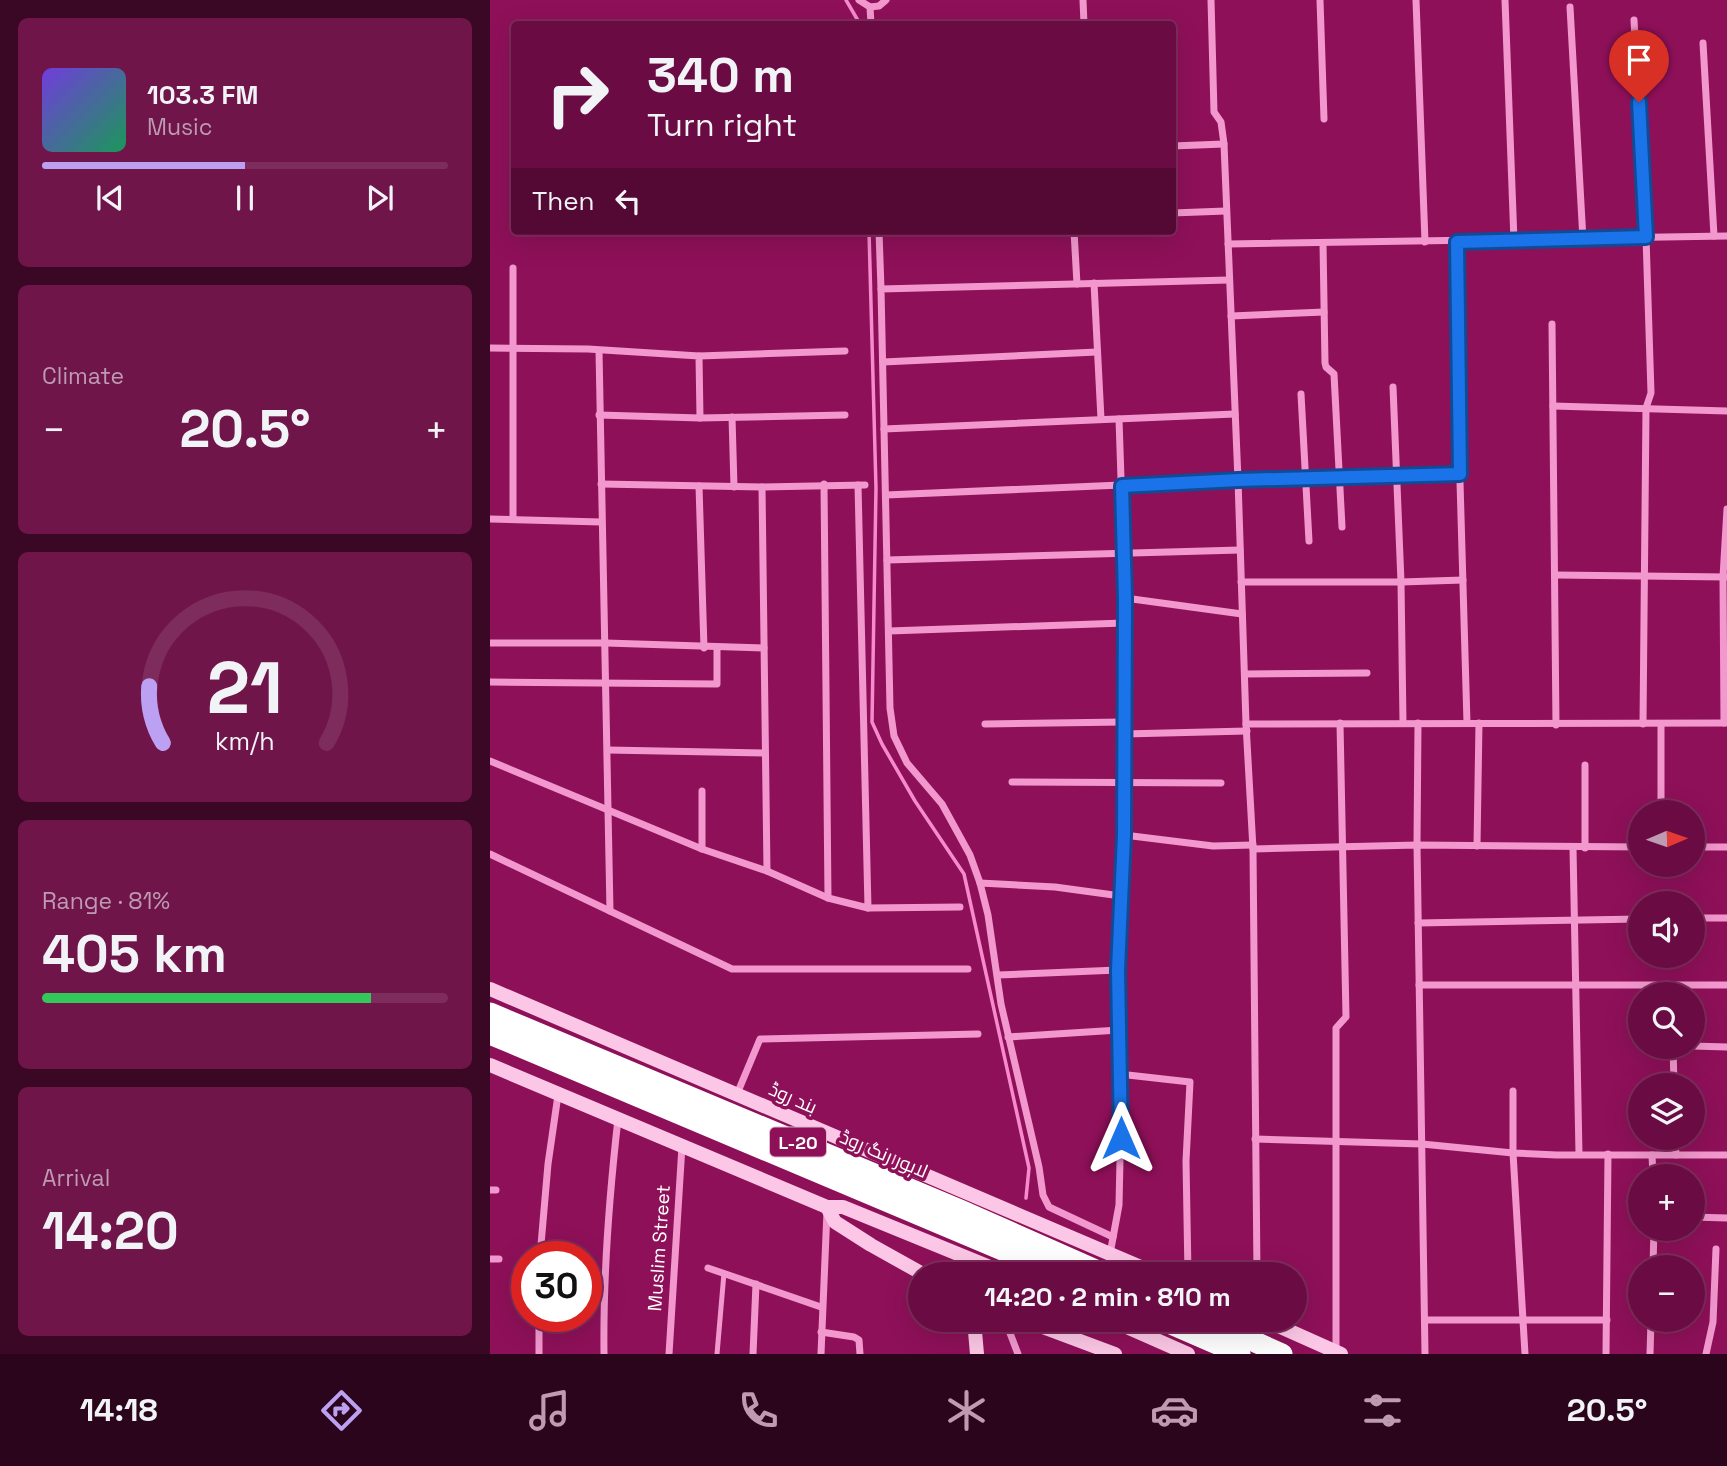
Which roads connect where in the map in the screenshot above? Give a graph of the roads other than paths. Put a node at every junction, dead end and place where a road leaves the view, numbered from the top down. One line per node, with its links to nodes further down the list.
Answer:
1 (859, 0): 8 (street)
2 (886, 0): 8 (street)
3 (1083, 0): 12 (street)
4 (1211, 0): 15 (street)
5 (1320, 0): 14 (street)
6 (1416, 0): 26 (street)
7 (1505, 0): 25 (street)
8 (870, 7): 11 (street)
9 (1570, 7): 24 (street)
10 (1634, 20): 23 (street)
11 (871, 21)
12 (1084, 21)
13 (1703, 43): 21 (street)
14 (1324, 118)
15 (1224, 144): 16 (street); 17 (street)
16 (1176, 146)
17 (1226, 211): 18 (street); 29 (street)
18 (1176, 212)
19 (879, 235): 34 (street)
20 (1074, 235): 33 (street)
21 (1714, 236): 22 (street); 23 (street)
22 (1727, 236)
23 (1646, 237): 24 (street); 48 (street)
24 (1583, 240): 25 (street)
25 (1514, 241): 27 (street)
26 (1425, 242): 27 (street); 28 (street)
27 (1457, 242): 58 (street)
28 (1323, 243): 29 (street); 35 (street)
29 (1228, 244): 31 (street)
30 (513, 268): 39 (street)
31 (1230, 280): 32 (street); 36 (street)
32 (1094, 283): 33 (street); 42 (street)
33 (1077, 284): 34 (street)
34 (881, 289): 44 (street)
35 (1324, 312): 36 (street); 60 (street)
36 (1231, 316): 50 (street)
37 (1552, 324): 47 (street)
38 (490, 348): 39 (street)
39 (514, 348): 40 (street); 72 (street)
40 (599, 351): 43 (street); 51 (street)
41 (845, 351): 43 (street)
42 (1097, 352): 44 (street); 55 (street)
43 (699, 356): 54 (street)
44 (883, 362): 57 (street)
45 (1393, 387): 59 (street)
46 (1301, 394): 61 (street)
47 (1553, 406): 48 (street); 79 (street)
48 (1646, 408): 49 (street); 80 (street)
49 (1727, 411)
50 (1236, 414): 56 (street); 62 (street)
51 (599, 415): 54 (street); 63 (street)
52 (845, 415): 53 (street)
53 (732, 417): 54 (street); 67 (street)
54 (700, 418)
55 (1101, 419): 56 (street); 57 (street)
56 (1119, 419): 66 (street)
57 (884, 429): 69 (street)
58 (1460, 474): 59 (street); 82 (street)
59 (1397, 475): 60 (street); 83 (street)
60 (1339, 477): 61 (street); 74 (street)
61 (1305, 478): 62 (street); 75 (street)
62 (1238, 480): 66 (street); 76 (street)
63 (601, 484): 65 (street); 73 (street)
64 (824, 484): 68 (street); 136 (street); 138 (street)
65 (699, 486): 67 (street); 91 (street)
66 (1122, 486): 69 (street); 77 (street)
67 (734, 487): 68 (street)
68 (762, 487): 93 (street)
69 (886, 495): 78 (street)
70 (1727, 509): 81 (street)
71 (490, 519): 72 (street)
72 (513, 519): 73 (street)
73 (601, 522): 90 (street)
74 (1342, 527)
75 (1309, 541)
76 (1240, 550): 77 (street); 84 (street)
77 (1124, 554): 78 (street); 85 (street)
78 (887, 559): 88 (street)
79 (1556, 575): 80 (street); 108 (street)
80 (1644, 575): 81 (street); 106 (street)
81 (1725, 577): 104 (street)
82 (1463, 580): 83 (street); 102 (street)
83 (1401, 582): 84 (street); 100 (street)
84 (1241, 583): 86 (street)
85 (1125, 598): 86 (street); 87 (street)
86 (1242, 614): 95 (street)
87 (1124, 623): 88 (street); 98 (street)
88 (888, 631): 134 (street)
89 (490, 643): 90 (street)
90 (606, 643): 91 (street); 97 (street)
91 (704, 648): 92 (street)
92 (717, 648): 93 (street); 97 (street)
93 (764, 648): 112 (street)
94 (1367, 673): 95 (street)
95 (1245, 674): 109 (street)
96 (490, 682): 97 (street)
97 (607, 682): 111 (street)
98 (1123, 722): 105 (street); 110 (street)
99 (1340, 723): 100 (street); 109 (street); 125 (street)
100 (1403, 723): 101 (street)
101 (1418, 723): 102 (street); 122 (street)
102 (1467, 723): 103 (street)
103 (1479, 723): 108 (street); 123 (street)
104 (1726, 723): 107 (street)
105 (985, 724)
106 (1643, 724): 107 (street); 108 (street)
107 (1661, 724): 119 (street)
108 (1556, 725)
109 (1246, 727): 110 (street); 124 (street)
110 (1124, 734): 117 (street)
111 (608, 750): 112 (street); 120 (street)
112 (765, 753): 133 (street)
113 (490, 761): 120 (street)
114 (1585, 765): 130 (street)
115 (1012, 782): 117 (street)
116 (1220, 783): 117 (street)
117 (1124, 784): 121 (street)
118 (702, 791): 131 (street)
119 (1661, 800)
120 (610, 811): 131 (street); 139 (street)
121 (1124, 835): 124 (street); 135 (street)
122 (1417, 845): 123 (street); 125 (street); 144 (street)
123 (1477, 846): 129 (street)
124 (1253, 847): 125 (street); 168 (street)
125 (1344, 847): 169 (street)
126 (1628, 847): 130 (street)
127 (1705, 847): 128 (street)
128 (1727, 847)
129 (1573, 848): 130 (street); 143 (street)
130 (1585, 848)
131 (702, 849): 133 (street)
132 (490, 855): 139 (street)
133 (767, 871): 136 (street)
134 (980, 883): 135 (street); 147 (street)
135 (1121, 896): 146 (street)
136 (828, 898): 138 (street)
137 (960, 907): 138 (street)
138 (868, 908)
139 (610, 911): 145 (street)
140 (1705, 918): 141 (street)
141 (1727, 918)
142 (1628, 919): 143 (street)
143 (1575, 920): 144 (street); 148 (street)
144 (1418, 923): 149 (street)
145 (968, 969)
146 (1118, 970): 147 (street); 155 (street)
147 (998, 975): 158 (street)
148 (1577, 984): 149 (street); 150 (street); 174 (street)
149 (1419, 985): 170 (street)
150 (1628, 985)
151 (1705, 985): 152 (street)
152 (1727, 985)
153 (490, 989): 165 (main road, بند روڈ)
154 (490, 1013): 189 (highway, لاہور رنگ روڈ / L-20, bridge)
155 (1119, 1030): 158 (street); 162 (street)
156 (490, 1034): 188 (highway, L-20, bridge)
157 (978, 1034): 165 (street)
158 (1008, 1037): 184 (street)
159 (1705, 1046): 160 (street)
160 (1727, 1047)
161 (490, 1065): 164 (main road)
162 (1119, 1074): 184 (street); 192 (street)
163 (1513, 1091): 173 (street)
164 (558, 1094): 166 (main road); 185 (street)
165 (737, 1094): 167 (main road, بند روڈ)
166 (618, 1118): 171 (main road); 214 (street)
167 (806, 1125): 180 (main road); 190 (main road, بند روڈ)
168 (1255, 1139): 169 (street); 193 (street)
169 (1336, 1140): 170 (street); 212 (street)
170 (1422, 1143): 173 (street); 199 (street)
171 (682, 1145): 180 (main road); 215 (street, Muslim Street)
172 (1676, 1150): 177 (street)
173 (1513, 1153): 174 (street); 200 (street)
174 (1579, 1154): 175 (street)
175 (1608, 1154): 176 (street); 201 (street)
176 (1652, 1154): 177 (street); 179 (street)
177 (1676, 1155): 178 (street)
178 (1727, 1156)
179 (1652, 1164)
180 (778, 1186): 181 (main road)
181 (827, 1207): 187 (main road); 194 (main road); 198 (street)
182 (1705, 1217): 183 (street)
183 (1727, 1218)
184 (1113, 1237): 191 (street)
185 (541, 1241)
186 (1716, 1249): 230 (street)
187 (977, 1262)
188 (1031, 1262)
189 (1102, 1262)
190 (1104, 1262)
191 (1108, 1262)
192 (1188, 1262)
193 (1257, 1262)
194 (908, 1266)
195 (708, 1268): 196 (street)
196 (724, 1273): 197 (street); 216 (lane)
197 (756, 1284): 198 (street); 217 (street)
198 (821, 1307): 203 (street)
199 (1425, 1320): 200 (street); 226 (street)
200 (1524, 1320): 201 (street); 227 (street)
201 (1606, 1320): 228 (street)
202 (539, 1332): 213 (street)
203 (821, 1332): 218 (street); 219 (street)
204 (975, 1332): 220 (main road)
205 (1010, 1332): 221 (street)
206 (1056, 1332): 222 (main road)
207 (1138, 1332): 223 (main road)
208 (1190, 1332): 224 (highway)
209 (1233, 1332): 225 (highway)
210 (1292, 1332): 212 (main road)
211 (1651, 1332): 229 (street)
212 (1338, 1353)
213 (539, 1354)
214 (604, 1354)
215 (669, 1354)
216 (718, 1354)
217 (753, 1354)
218 (821, 1354)
219 (860, 1354)
220 (977, 1354)
221 (1018, 1354)
222 (1115, 1354)
223 (1188, 1354)
224 (1240, 1354)
225 (1282, 1354)
226 (1425, 1354)
227 (1525, 1354)
228 (1606, 1354)
229 (1650, 1354)
230 (1706, 1354)

